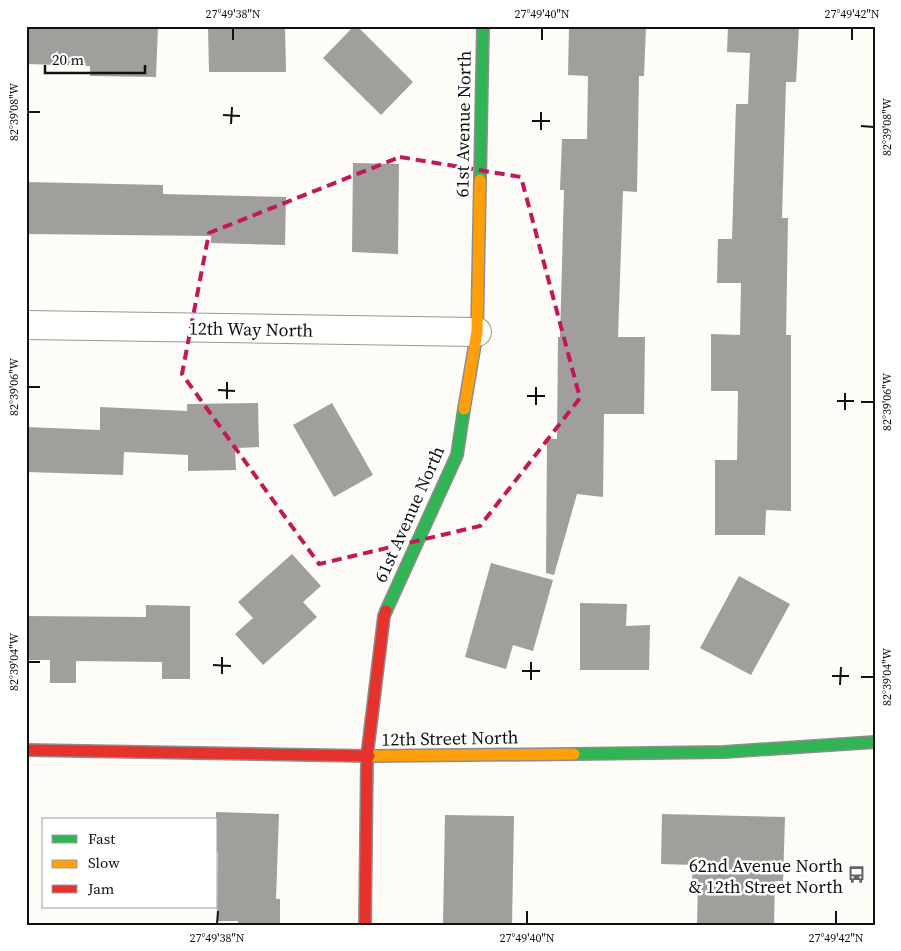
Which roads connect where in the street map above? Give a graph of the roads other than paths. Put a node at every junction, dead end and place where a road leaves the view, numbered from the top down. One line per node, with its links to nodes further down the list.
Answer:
1 (483, 26): 3 (street, 61st Avenue North)
2 (26, 325): 3 (street, 12th Way North)
3 (476, 332): 6 (street, 61st Avenue North)
4 (875, 742): 6 (street, 12th Street North)
5 (26, 750): 6 (street, 12th Street North)
6 (367, 756): 7 (street, 61st Avenue North)
7 (365, 925)

